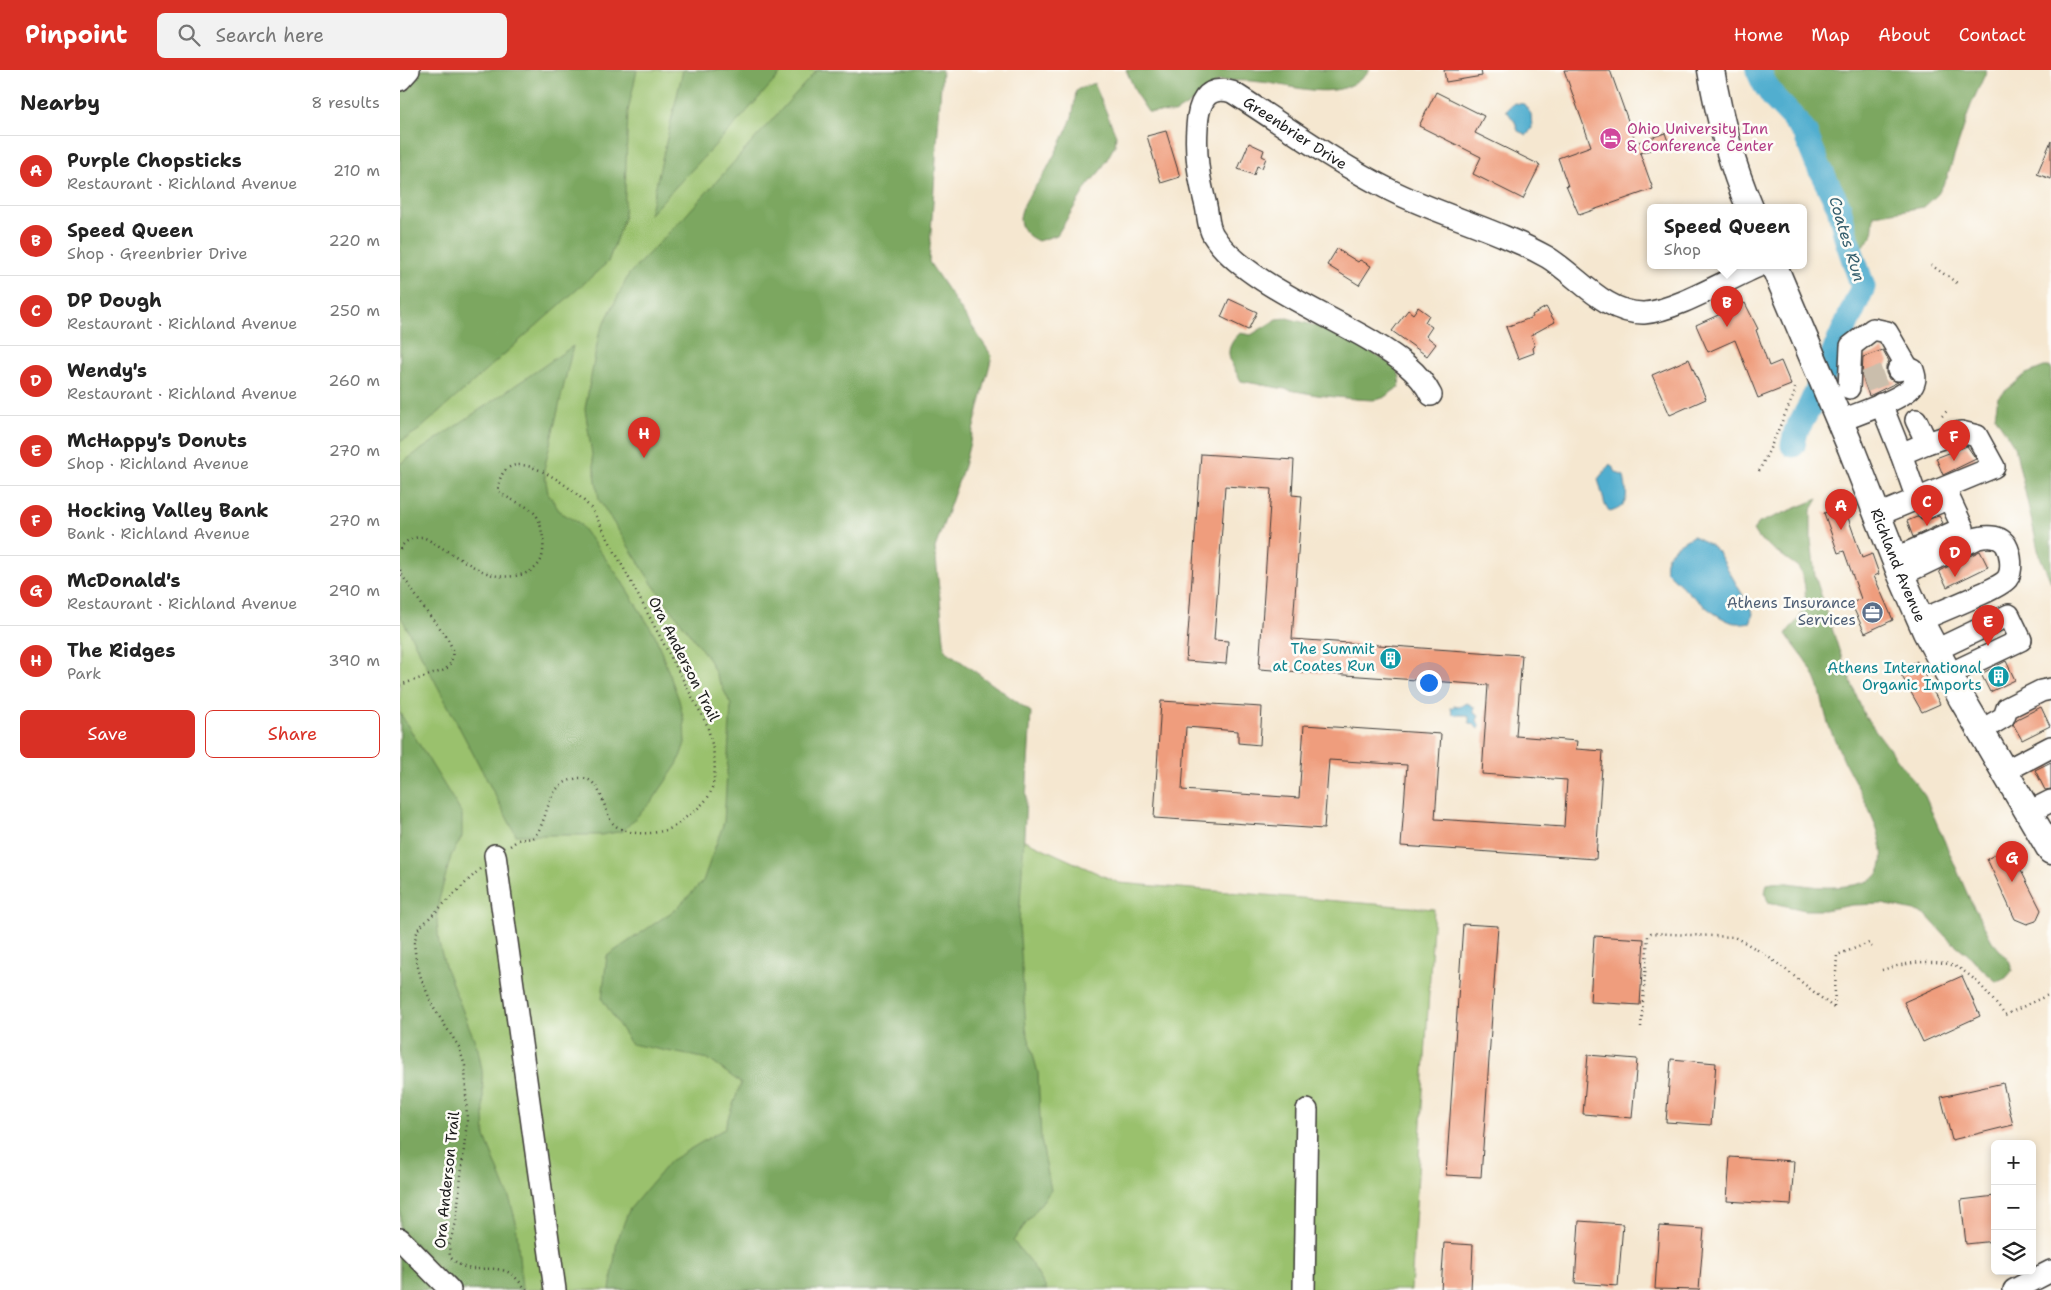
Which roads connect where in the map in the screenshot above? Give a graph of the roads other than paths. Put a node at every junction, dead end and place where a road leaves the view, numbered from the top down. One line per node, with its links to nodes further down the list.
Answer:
1 (409, 70): 3 (street)
2 (1711, 70): 4 (main road)
3 (400, 80)
4 (1749, 204)
5 (1752, 269): 8 (street, Greenbrier Drive)
6 (1775, 269): 7 (main road, Richland Avenue)
7 (1847, 389): 9 (street); 11 (main road, Richland Avenue)
8 (1431, 395)
9 (1881, 404): 11 (street); 13 (street)
10 (1916, 420): 12 (street)
11 (1840, 421): 15 (main road, Richland Avenue)
12 (1927, 443): 13 (street); 14 (street)
13 (1901, 454): 14 (street)
14 (1917, 499): 15 (street)
15 (1880, 521): 16 (main road, Richland Avenue); 16 (street)
16 (1897, 567): 17 (main road, Richland Avenue); 17 (street)
17 (1921, 620): 18 (main road, Richland Avenue)
18 (1936, 650): 19 (main road, Richland Avenue); 19 (street)
19 (1949, 674): 23 (main road, Richland Avenue)
20 (2051, 689): 22 (street)
21 (2051, 698): 22 (street)
22 (2004, 717): 23 (street)
23 (1980, 731): 25 (main road, Richland Avenue)
24 (2051, 747): 25 (street)
25 (2004, 771): 26 (main road, Richland Avenue)
26 (2040, 806): 27 (main road, Richland Avenue)
27 (2051, 851)
28 (495, 855): 33 (street)
29 (1307, 1110): 34 (street)
30 (400, 1239): 32 (street)
31 (2051, 1271): 35 (street)
32 (450, 1290)
33 (555, 1290)
34 (1304, 1290)
35 (2014, 1290)

